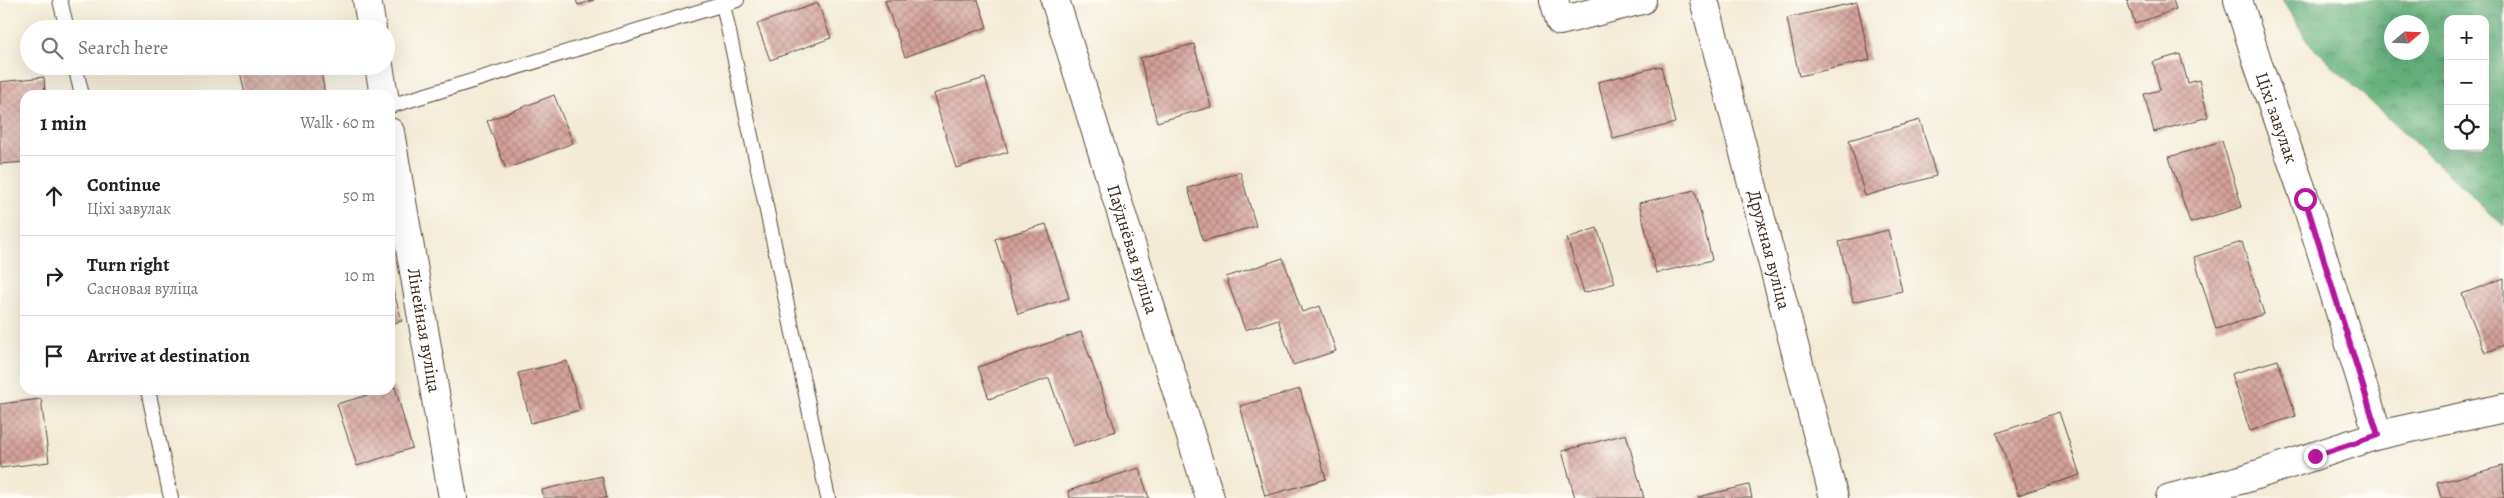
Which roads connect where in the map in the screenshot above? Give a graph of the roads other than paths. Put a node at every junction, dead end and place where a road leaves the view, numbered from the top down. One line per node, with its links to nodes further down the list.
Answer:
1 (60, 0): 10 (lane)
2 (367, 0): 11 (street)
3 (737, 0): 9 (lane)
4 (1055, 0): 24 (street, Паўднёвая вуліца)
5 (1554, 0): 6 (street)
6 (1642, 0)
7 (1704, 0): 25 (street, Дружная вуліца)
8 (2238, 0): 20 (street, Ціхі завулак)
9 (723, 4): 16 (lane); 23 (lane)
10 (65, 20)
11 (370, 20)
12 (78, 75): 14 (lane)
13 (380, 75): 15 (street)
14 (81, 90)
15 (383, 90)
16 (395, 104)
17 (395, 161): 22 (street, Лінейная вуліца)
18 (149, 395): 21 (lane)
19 (2504, 408): 20 (street)
20 (2378, 435): 26 (street)
21 (171, 498)
22 (454, 498)
23 (828, 498)
24 (1210, 498)
25 (1834, 498)
26 (2170, 498)

